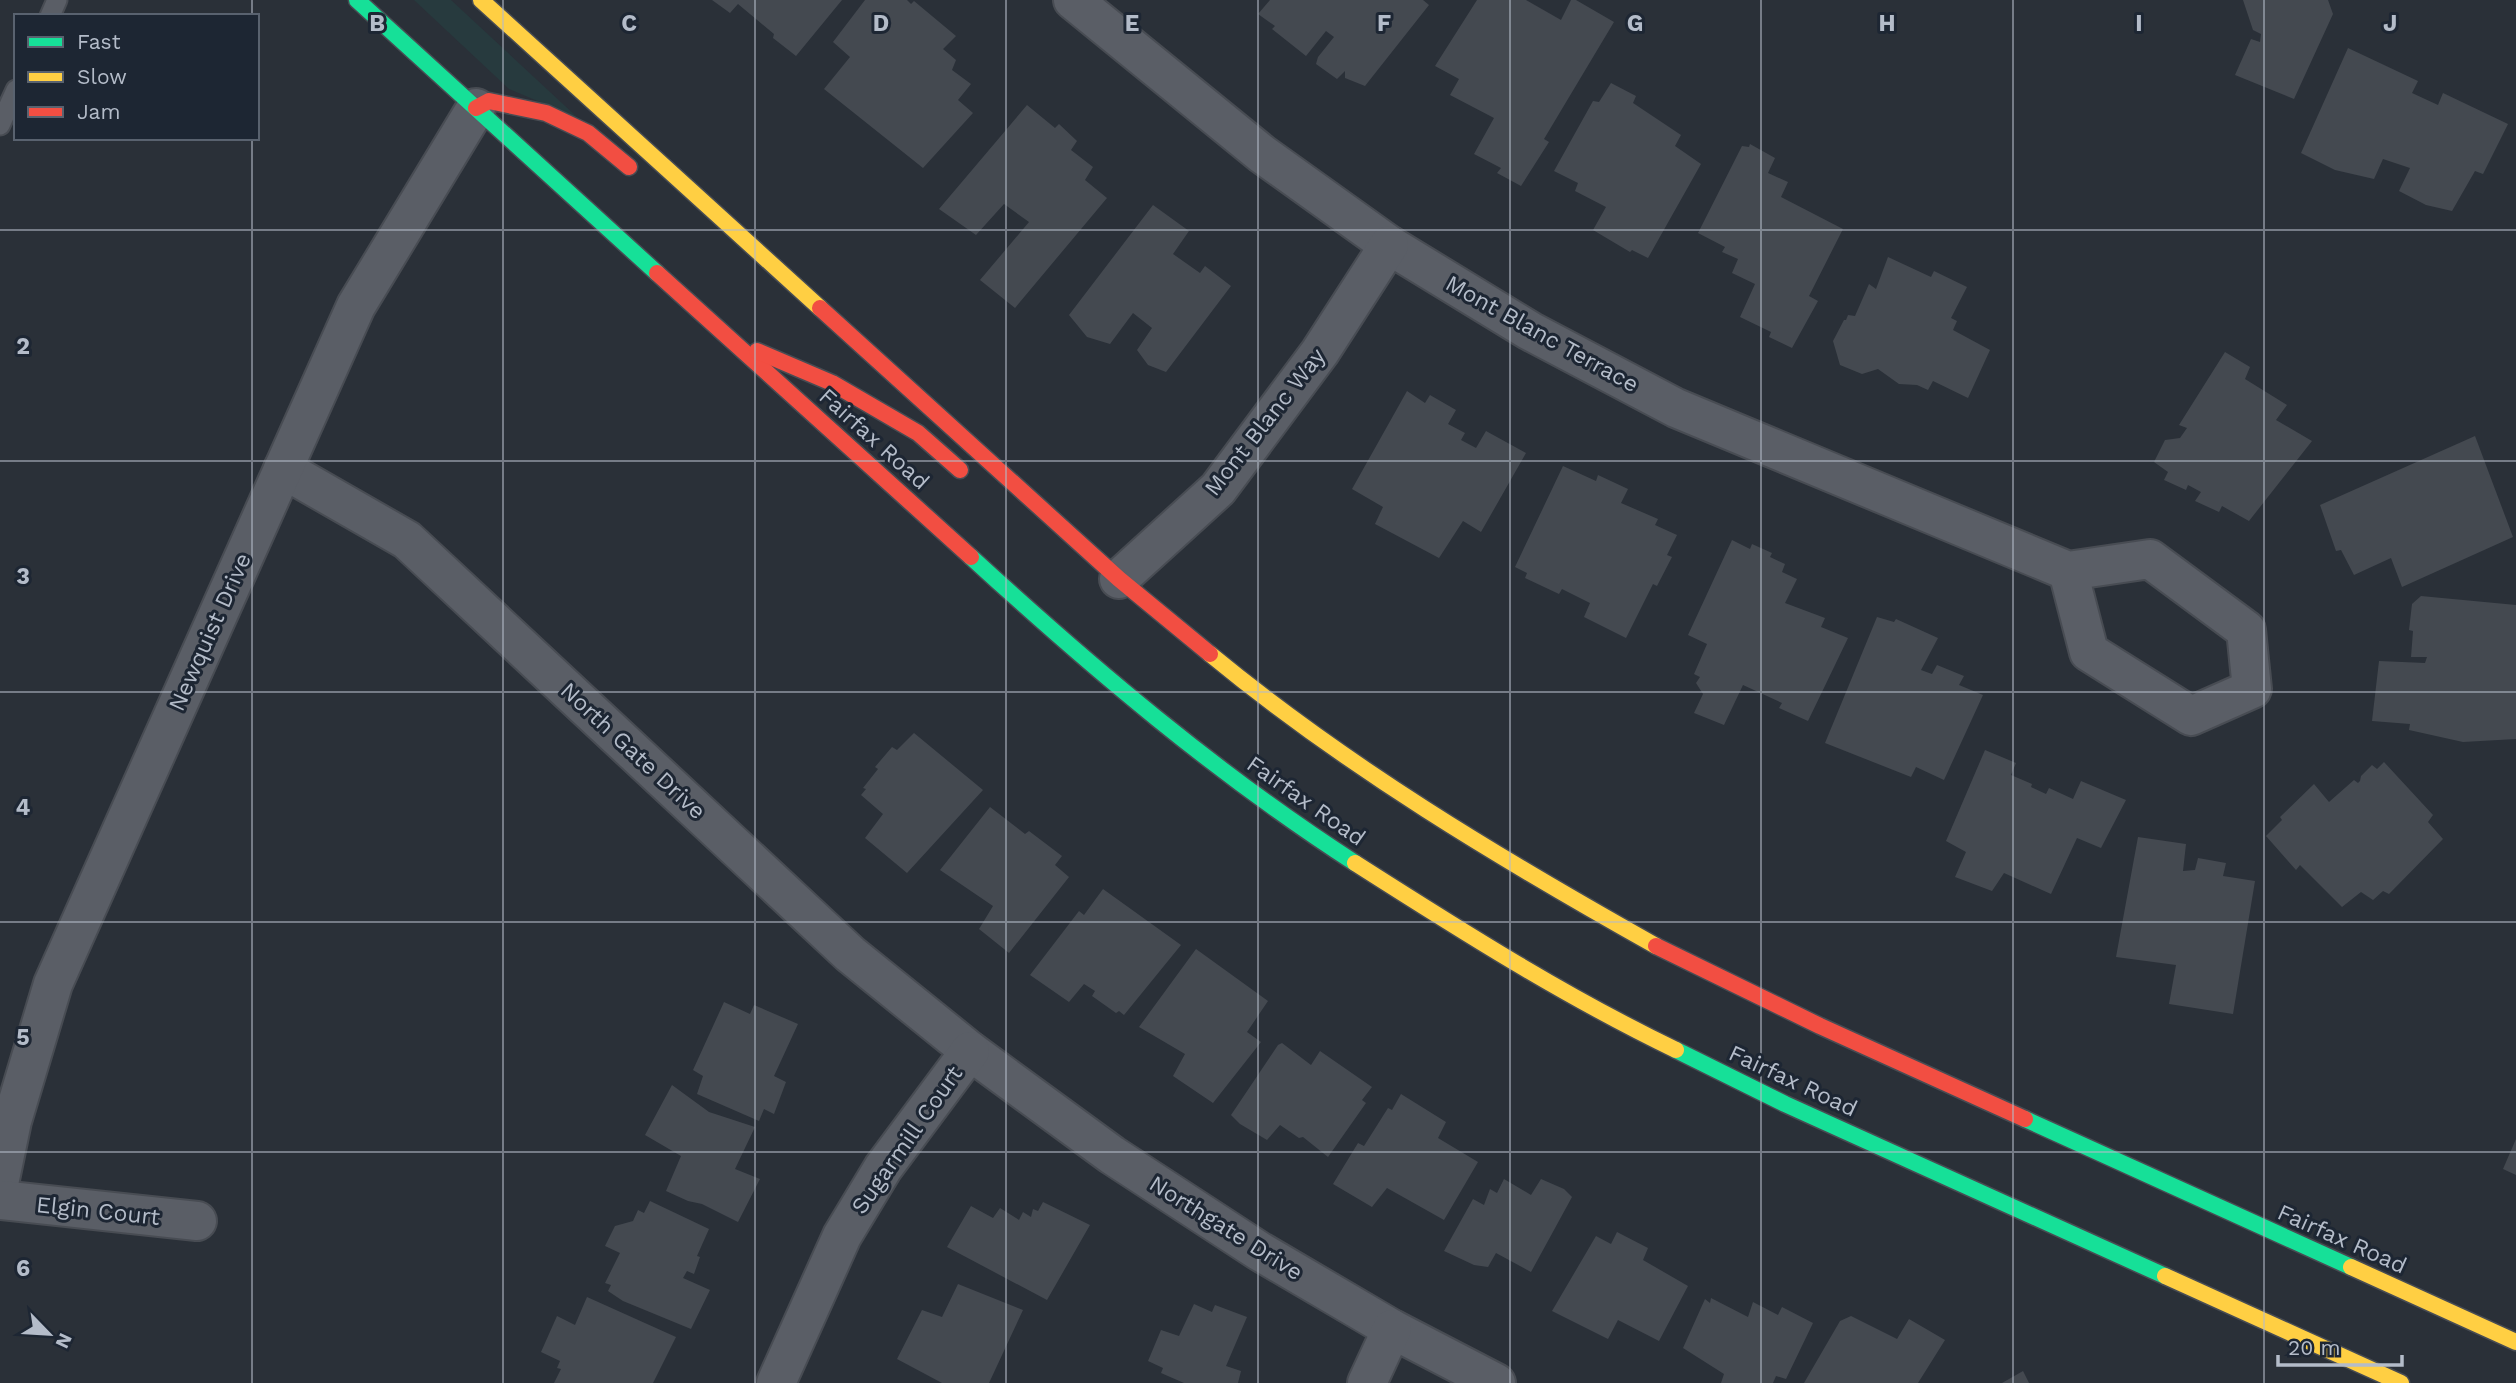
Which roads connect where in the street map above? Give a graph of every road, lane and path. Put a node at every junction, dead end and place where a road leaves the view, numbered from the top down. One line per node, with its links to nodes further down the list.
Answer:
1 (357, 0): 5 (main road, Fairfax Road)
2 (481, 0): 10 (main road, Fairfax Road)
3 (1073, 0): 8 (street, Mont Blanc Terrace)
4 (14, 94): 6 (lane)
5 (475, 108): 7 (main road); 11 (main road, Fairfax Road); 12 (street, Newquist Drive)
6 (0, 125)
7 (646, 181)
8 (1390, 246): 14 (street, Mont Blanc Terrace); 15 (street, Mont Blanc Way)
9 (779, 294): 10 (main road)
10 (836, 322): 15 (main road, Fairfax Road)
11 (732, 341): 13 (main road); 25 (main road, Fairfax Road)
12 (283, 469): 16 (street, North Gate Drive); 17 (street, Newquist Drive)
13 (969, 477)
14 (2068, 570): 14 (street)
15 (1113, 583): 21 (main road, Fairfax Road)
16 (970, 1051): 20 (street, Northgate Drive); 22 (street, Sugarmill Court)
17 (0, 1179)
18 (0, 1200): 19 (street, Elgin Court)
19 (197, 1222)
20 (1392, 1329): 23 (street); 24 (street, Northgate Drive)
21 (2516, 1342)
22 (776, 1383)
23 (1367, 1383)
24 (1496, 1383)
25 (2400, 1383)

